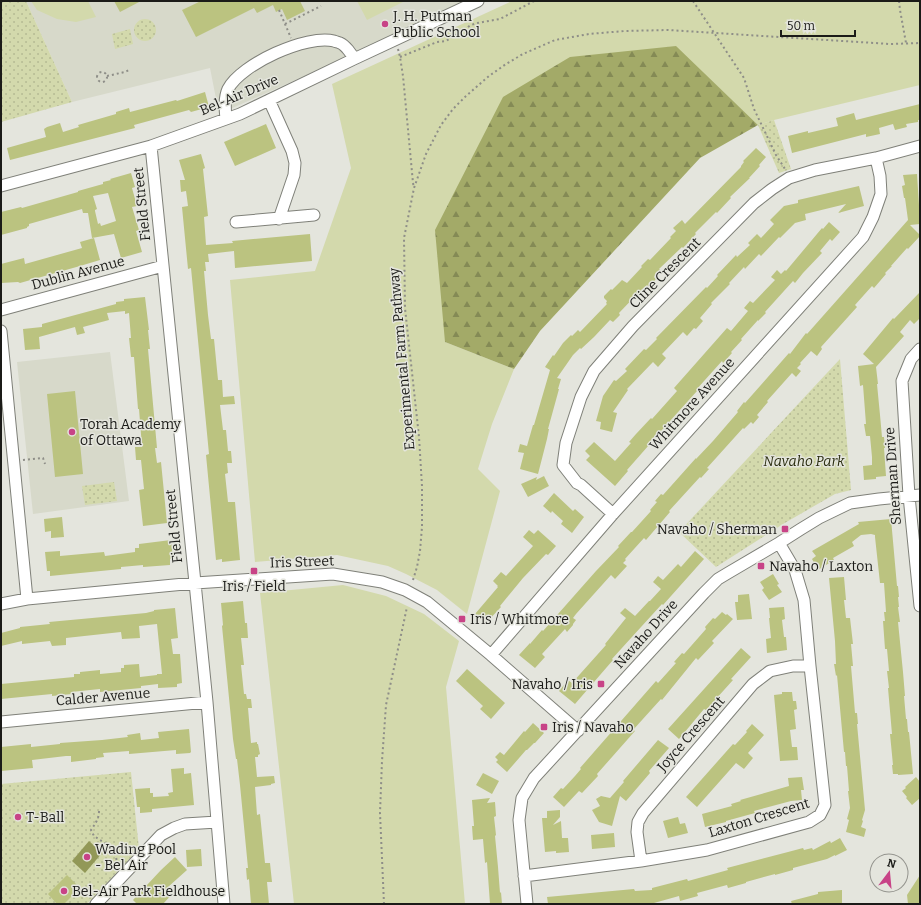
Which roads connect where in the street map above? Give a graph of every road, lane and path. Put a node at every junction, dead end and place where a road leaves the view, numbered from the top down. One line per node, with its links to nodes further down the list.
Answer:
1 (478, 1): 14 (street, Bel-Air Drive)
2 (534, 1): 13 (path)
3 (694, 1): 8 (path)
4 (899, 1): 10 (path)
5 (321, 6): 7 (path)
6 (279, 10): 7 (path)
7 (285, 24): 11 (path)
8 (715, 32): 10 (path, Experimental Farm Pathway); 22 (path); 24 (path, Experimental Farm Pathway)
9 (920, 43): 10 (path, Experimental Farm Pathway)
10 (906, 44)
11 (294, 46): 14 (street); 18 (street)
12 (398, 48): 13 (path)
13 (400, 57): 24 (path)
14 (354, 59): 17 (street, Bel-Air Drive)
15 (129, 70): 16 (path)
16 (107, 76): 16 (path)
17 (269, 100): 18 (street, Bel-Air Drive); 26 (street)
18 (226, 119): 19 (street, Bel-Air Drive)
19 (151, 146): 23 (street, Bel-Air Drive); 28 (street, Field Street)
20 (920, 146): 21 (street, Cline Crescent)
21 (876, 158): 22 (street, Cline Crescent); 35 (street, Whitmore Avenue)
22 (789, 178): 35 (street, Cline Crescent)
23 (1, 186)
24 (414, 188): 37 (path, Experimental Farm Pathway)
25 (314, 215): 26 (street)
26 (279, 219): 27 (street)
27 (236, 222)
28 (163, 266): 29 (street, Dublin Avenue); 38 (street, Field Street)
29 (1, 310)
30 (1, 331): 32 (street)
31 (920, 349): 34 (street, Sherman Drive)
32 (14, 461): 33 (path); 39 (street)
33 (44, 464)
34 (914, 496): 36 (street, Navaho Drive); 42 (street, Sherman Drive)
35 (613, 514): 43 (street, Whitmore Avenue)
36 (779, 543): 44 (street, Laxton Crescent); 47 (street, Navaho Drive)
37 (413, 580)
38 (195, 583): 39 (street, Iris Street); 43 (street, Iris Street); 45 (street, Field Street)
39 (27, 599): 40 (street, Iris Street)
40 (1, 604)
41 (407, 606): 55 (path)
42 (920, 606)
43 (491, 655): 47 (street, Iris Street)
44 (810, 666): 50 (street, Joyce Crescent); 50 (street, Laxton Crescent)
45 (207, 702): 46 (street, Calder Avenue); 49 (street, Field Street)
46 (1, 722)
47 (578, 731): 51 (street, Navaho Drive)
48 (99, 811): 52 (path)
49 (217, 822): 52 (street); 54 (street, Field Street)
50 (641, 861): 51 (street, Laxton Crescent)
51 (524, 876): 56 (street, Navaho Drive)
52 (121, 877): 53 (street)
53 (96, 904)
54 (224, 904)
55 (384, 904)
56 (527, 904)

